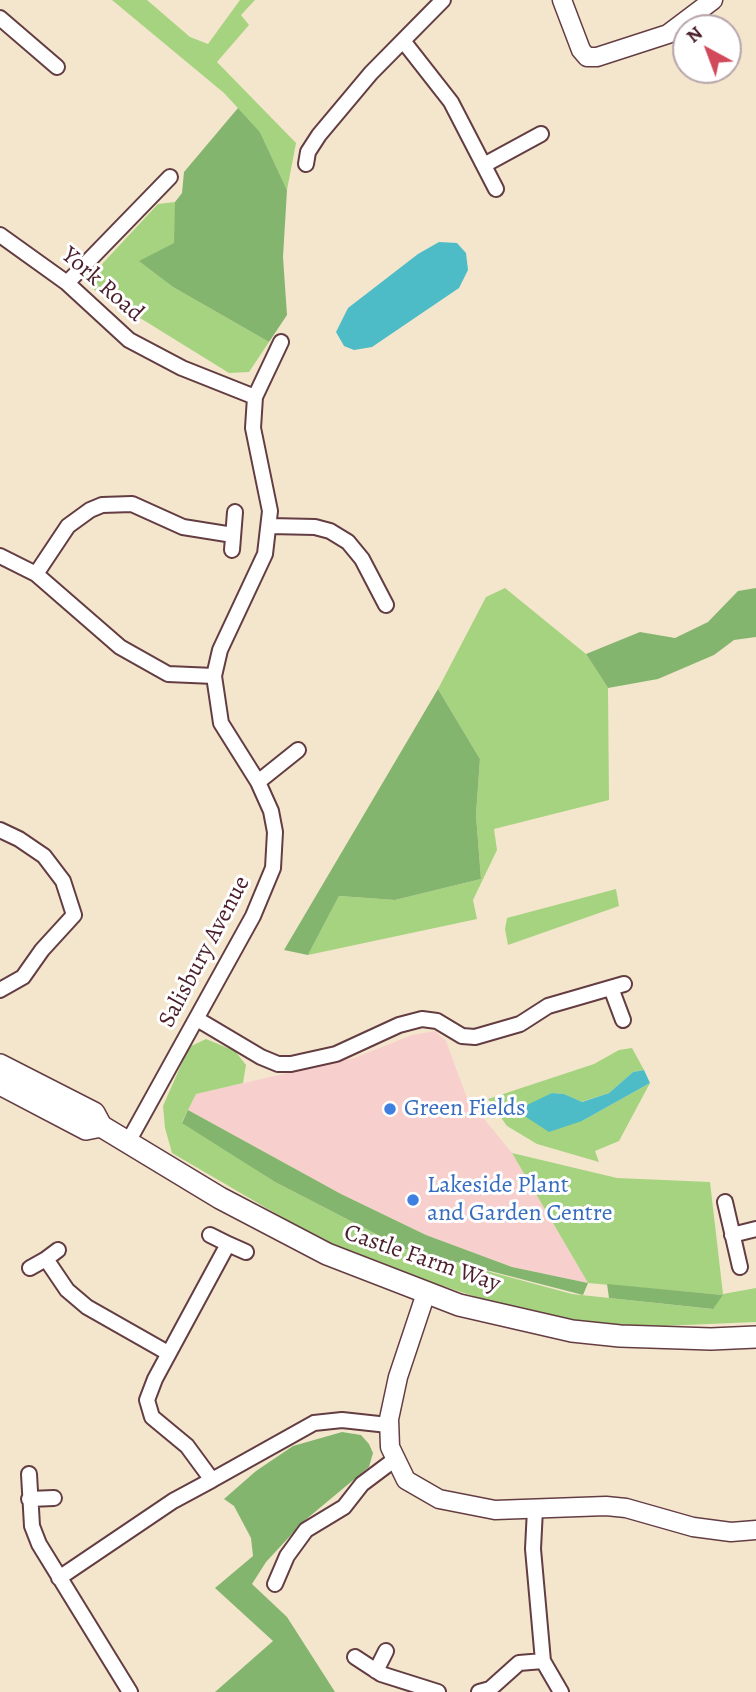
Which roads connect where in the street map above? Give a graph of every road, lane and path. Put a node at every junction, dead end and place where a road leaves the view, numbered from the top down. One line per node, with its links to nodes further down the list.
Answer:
1 (562, 0): 2 (street)
2 (713, 0)
3 (439, 1): 5 (street)
4 (0, 18): 6 (street)
5 (404, 42): 8 (street); 9 (street)
6 (57, 67)
7 (541, 134): 9 (street)
8 (306, 164)
9 (484, 165): 11 (street)
10 (170, 177): 13 (street)
11 (496, 189)
12 (0, 235): 13 (street, York Road)
13 (67, 283): 15 (street, York Road)
14 (281, 342): 15 (street, Salisbury Avenue)
15 (255, 397): 17 (street, Salisbury Avenue)
16 (235, 512): 18 (street)
17 (270, 526): 22 (street); 23 (street, Salisbury Avenue)
18 (233, 535): 19 (street); 21 (street)
19 (232, 551)
20 (0, 556): 21 (street)
21 (36, 574): 23 (street)
22 (386, 605)
23 (214, 676): 25 (street, Salisbury Avenue)
24 (298, 750): 25 (street)
25 (258, 782): 28 (street, Salisbury Avenue)
26 (0, 830): 27 (street)
27 (0, 990)
28 (197, 1019): 29 (street); 33 (street, Salisbury Avenue)
29 (623, 1020)
30 (0, 1065): 32 (main road, Castle Farm Way)
31 (0, 1084): 32 (main road, Castle Farm Way)
32 (101, 1126): 33 (main road, Castle Farm Way)
33 (128, 1142): 44 (main road, Castle Farm Way)
34 (725, 1202): 37 (street)
35 (756, 1229): 37 (street)
36 (210, 1235): 38 (street)
37 (732, 1235): 42 (street)
38 (229, 1244): 40 (street); 46 (street)
39 (58, 1250): 41 (street)
40 (246, 1252)
41 (46, 1259): 43 (street); 46 (street)
42 (740, 1267)
43 (30, 1268)
44 (426, 1293): 45 (main road, Castle Farm Way); 47 (street)
45 (756, 1337)
46 (168, 1353): 50 (street)
47 (388, 1425): 48 (street); 50 (street)
48 (394, 1460): 53 (street); 56 (street)
49 (29, 1474): 52 (street)
50 (212, 1480): 55 (street)
51 (54, 1497): 52 (street)
52 (30, 1499): 55 (street)
53 (535, 1509): 54 (street); 59 (street)
54 (756, 1530)
55 (59, 1578): 61 (street)
56 (275, 1584)
57 (386, 1651): 60 (street)
58 (355, 1657): 60 (street)
59 (543, 1661): 63 (street); 64 (street)
60 (376, 1671): 62 (street)
61 (130, 1692)
62 (438, 1692)
63 (479, 1692)
64 (561, 1692)

